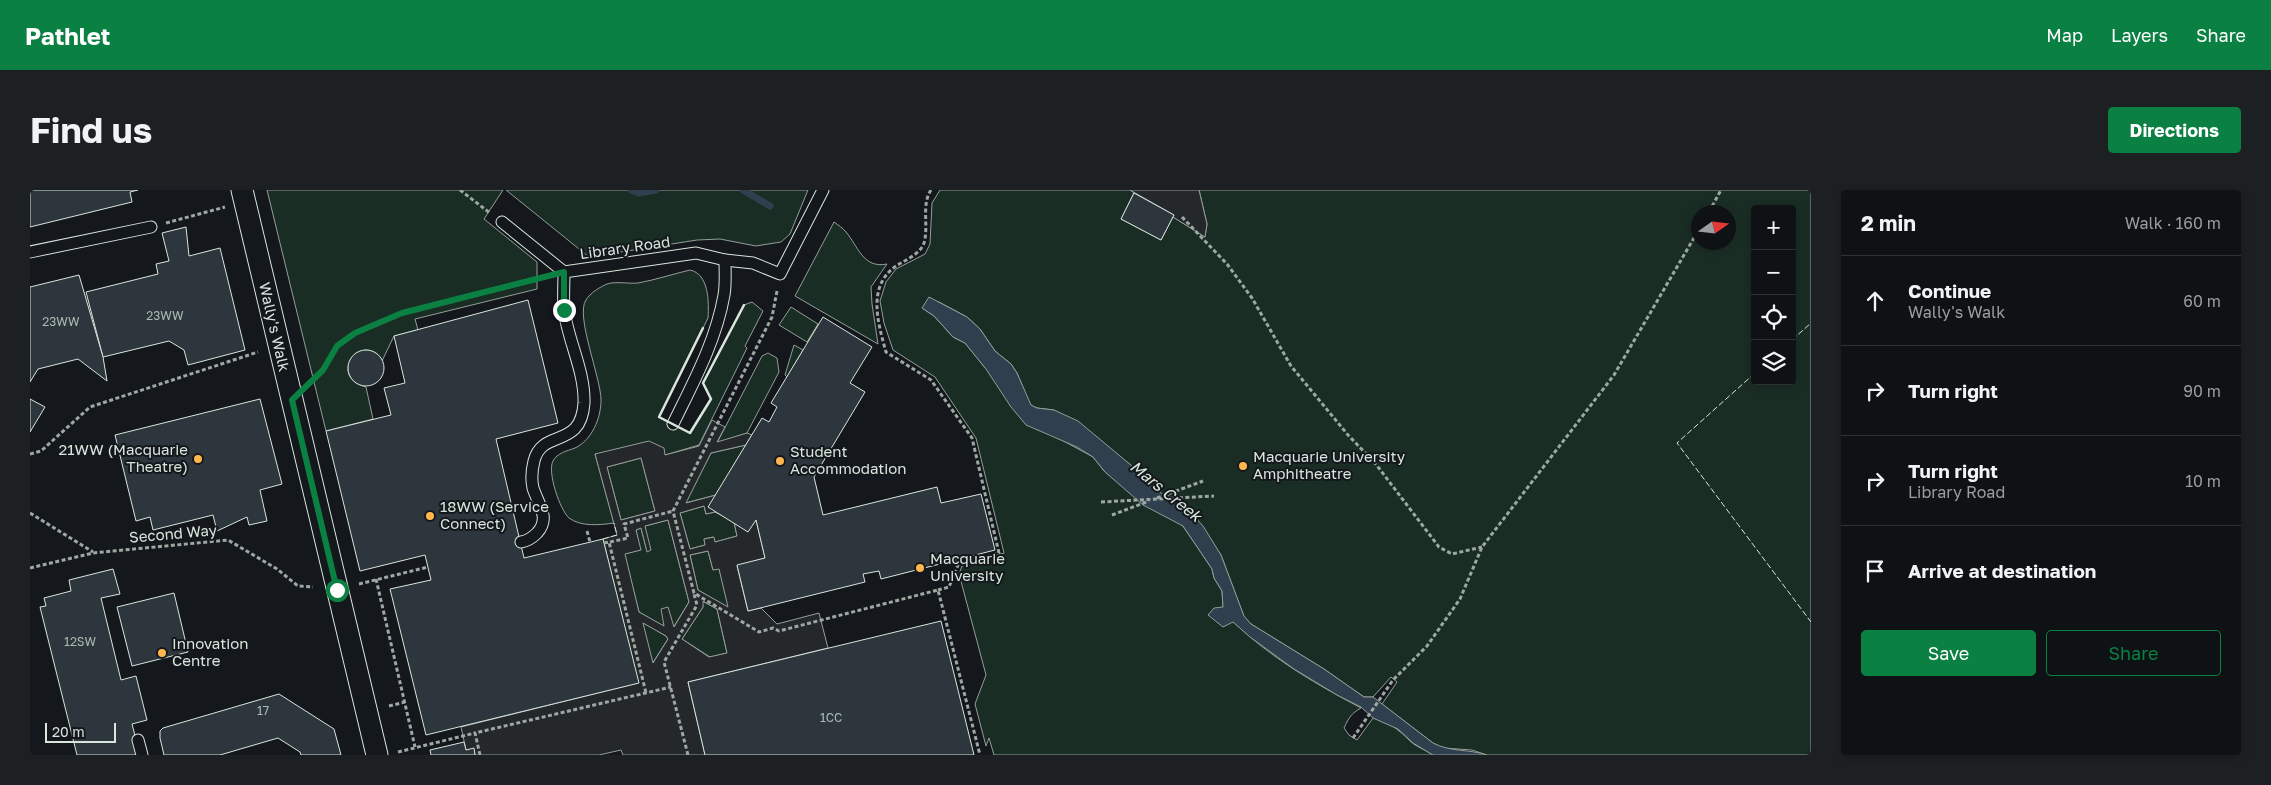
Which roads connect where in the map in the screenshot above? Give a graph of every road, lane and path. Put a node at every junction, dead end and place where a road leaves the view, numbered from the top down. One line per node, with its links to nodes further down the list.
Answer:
1 (460, 190): 9 (path)
2 (823, 190): 15 (lane)
3 (931, 190): 37 (path)
4 (1721, 190): 6 (path)
5 (243, 196): 8 (path); 16 (street, Wally's Walk)
6 (1713, 205)
7 (1182, 217): 32 (path)
8 (184, 218)
9 (502, 222): 14 (lane)
10 (151, 227): 12 (lane)
11 (1691, 243): 32 (path)
12 (30, 252)
13 (726, 260): 14 (lane, Library Road); 15 (lane, Library Road); 18 (lane)
14 (564, 272): 17 (path); 28 (lane, Library Road)
15 (780, 274): 24 (path)
16 (279, 346): 17 (street, Wally's Walk); 19 (path)
17 (292, 400): 36 (street, Wally's Walk)
18 (673, 424)
19 (30, 454)
20 (1204, 482): 22 (path)
21 (1214, 496): 22 (path)
22 (1154, 500): 23 (path); 26 (path)
23 (1102, 502)
24 (673, 511): 30 (path); 38 (path)
25 (30, 513): 33 (path)
26 (1112, 515)
27 (587, 531): 29 (path)
28 (521, 542)
29 (590, 542)
30 (609, 542): 31 (path); 40 (path)
31 (604, 543)
32 (1482, 548): 42 (path)
33 (93, 552): 35 (path, Second Way); 36 (path, Second Way)
34 (428, 567): 41 (path)
35 (30, 568)
36 (337, 590): 45 (street, Wally's Walk)
37 (938, 590): 38 (path); 48 (path)
38 (694, 593): 39 (path)
39 (671, 687): 40 (path); 47 (path)
40 (646, 693): 41 (path)
41 (475, 733): 46 (path)
42 (1353, 738)
43 (138, 740): 44 (lane)
44 (142, 755)
45 (377, 755)
46 (480, 755)
47 (688, 755)
48 (980, 755)

